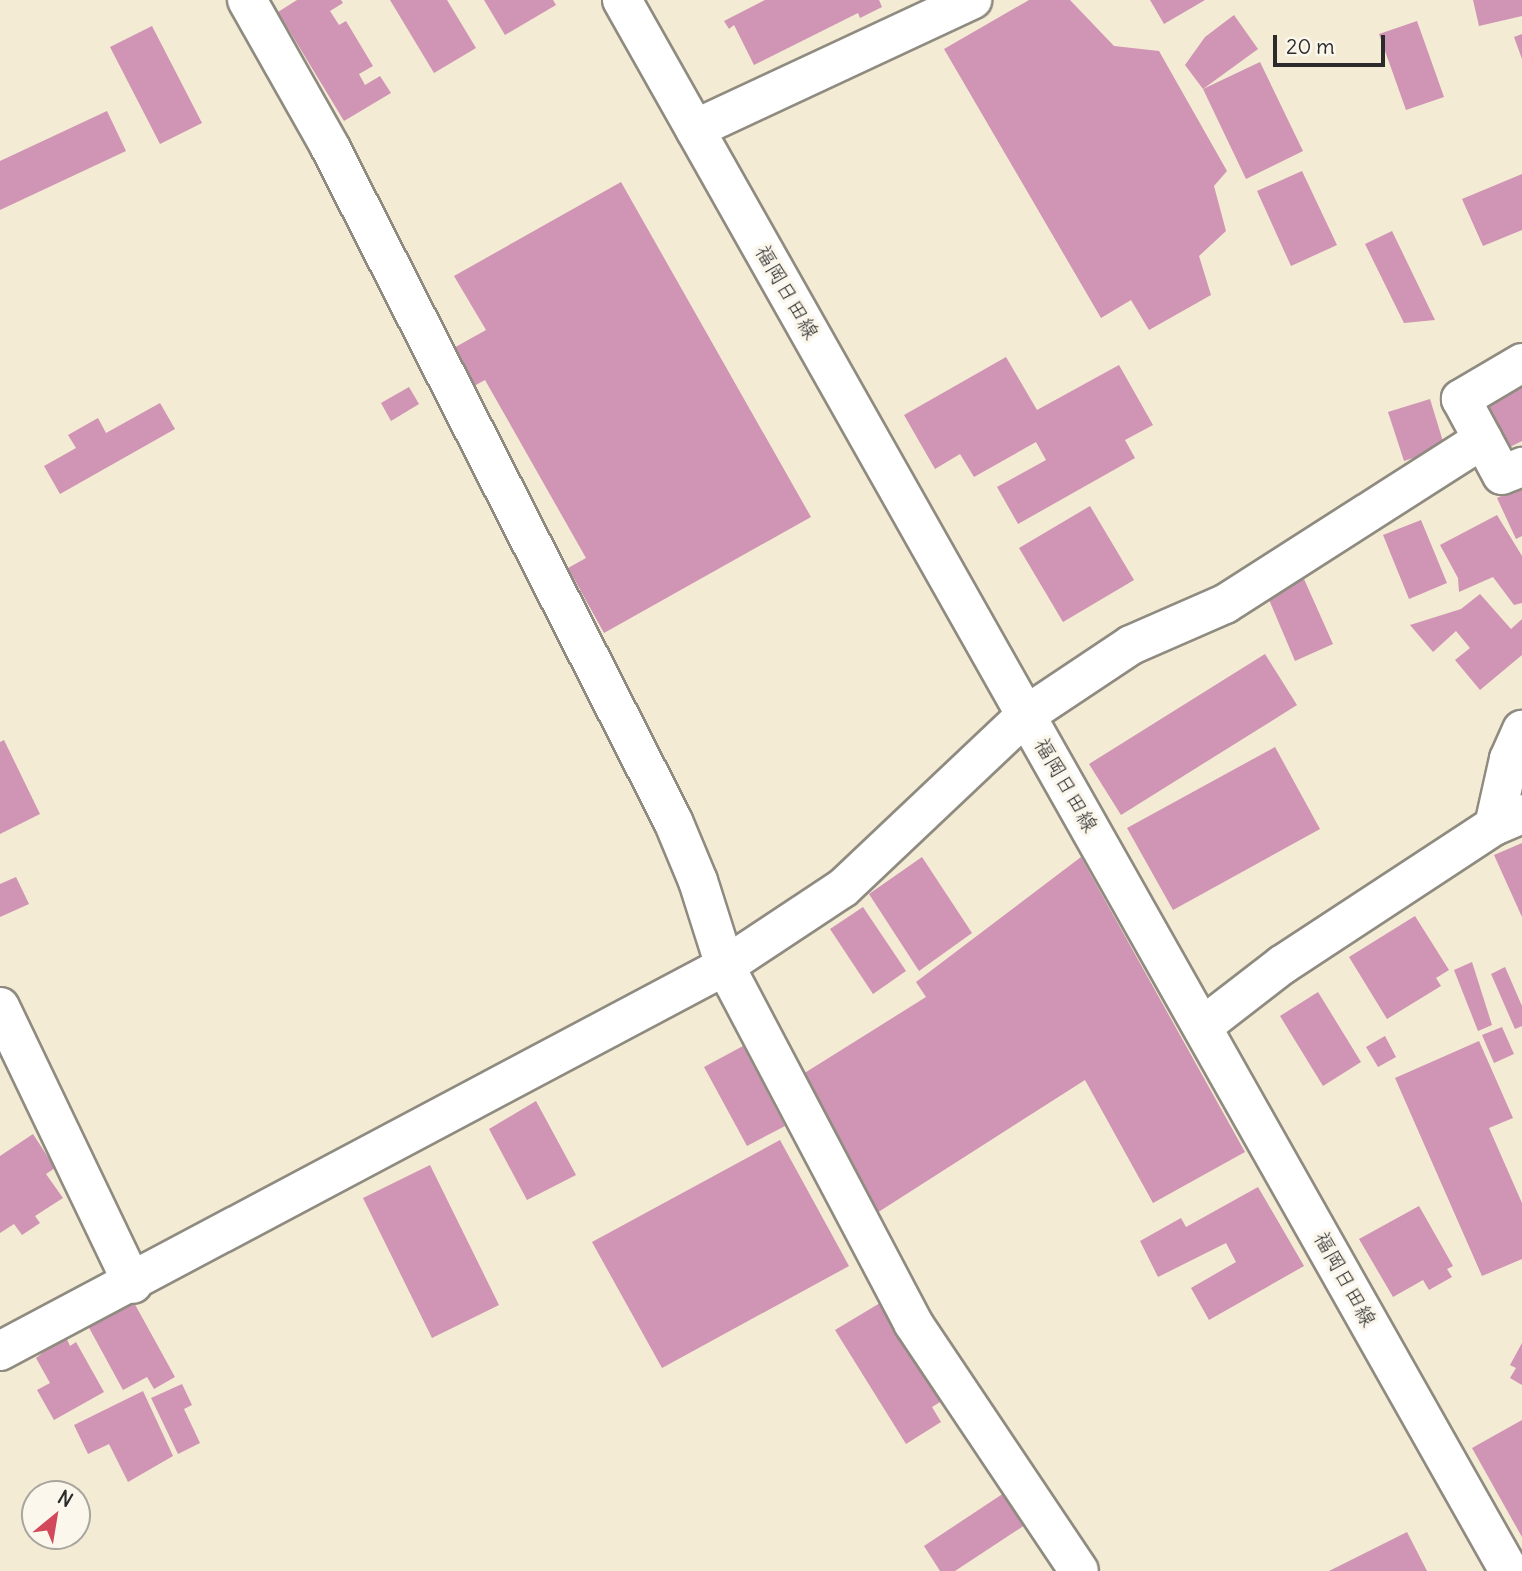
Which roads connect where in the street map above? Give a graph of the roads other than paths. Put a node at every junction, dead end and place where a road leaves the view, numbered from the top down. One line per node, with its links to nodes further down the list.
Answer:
1 (247, 0): 11 (street)
2 (622, 0): 4 (street, 福岡日田線)
3 (972, 0): 4 (street)
4 (695, 129): 8 (street, 福岡日田線)
5 (1522, 363): 6 (street)
6 (1483, 439): 7 (street); 8 (street)
7 (1522, 467)
8 (1026, 715): 11 (street); 13 (street, 福岡日田線)
9 (1522, 730): 10 (street)
10 (1508, 820): 13 (street)
11 (725, 966): 14 (street); 16 (street)
12 (0, 1007): 14 (street)
13 (1203, 1026): 17 (street, 福岡日田線)
14 (133, 1284): 15 (street)
15 (0, 1351)
16 (1079, 1571)
17 (1508, 1571)

